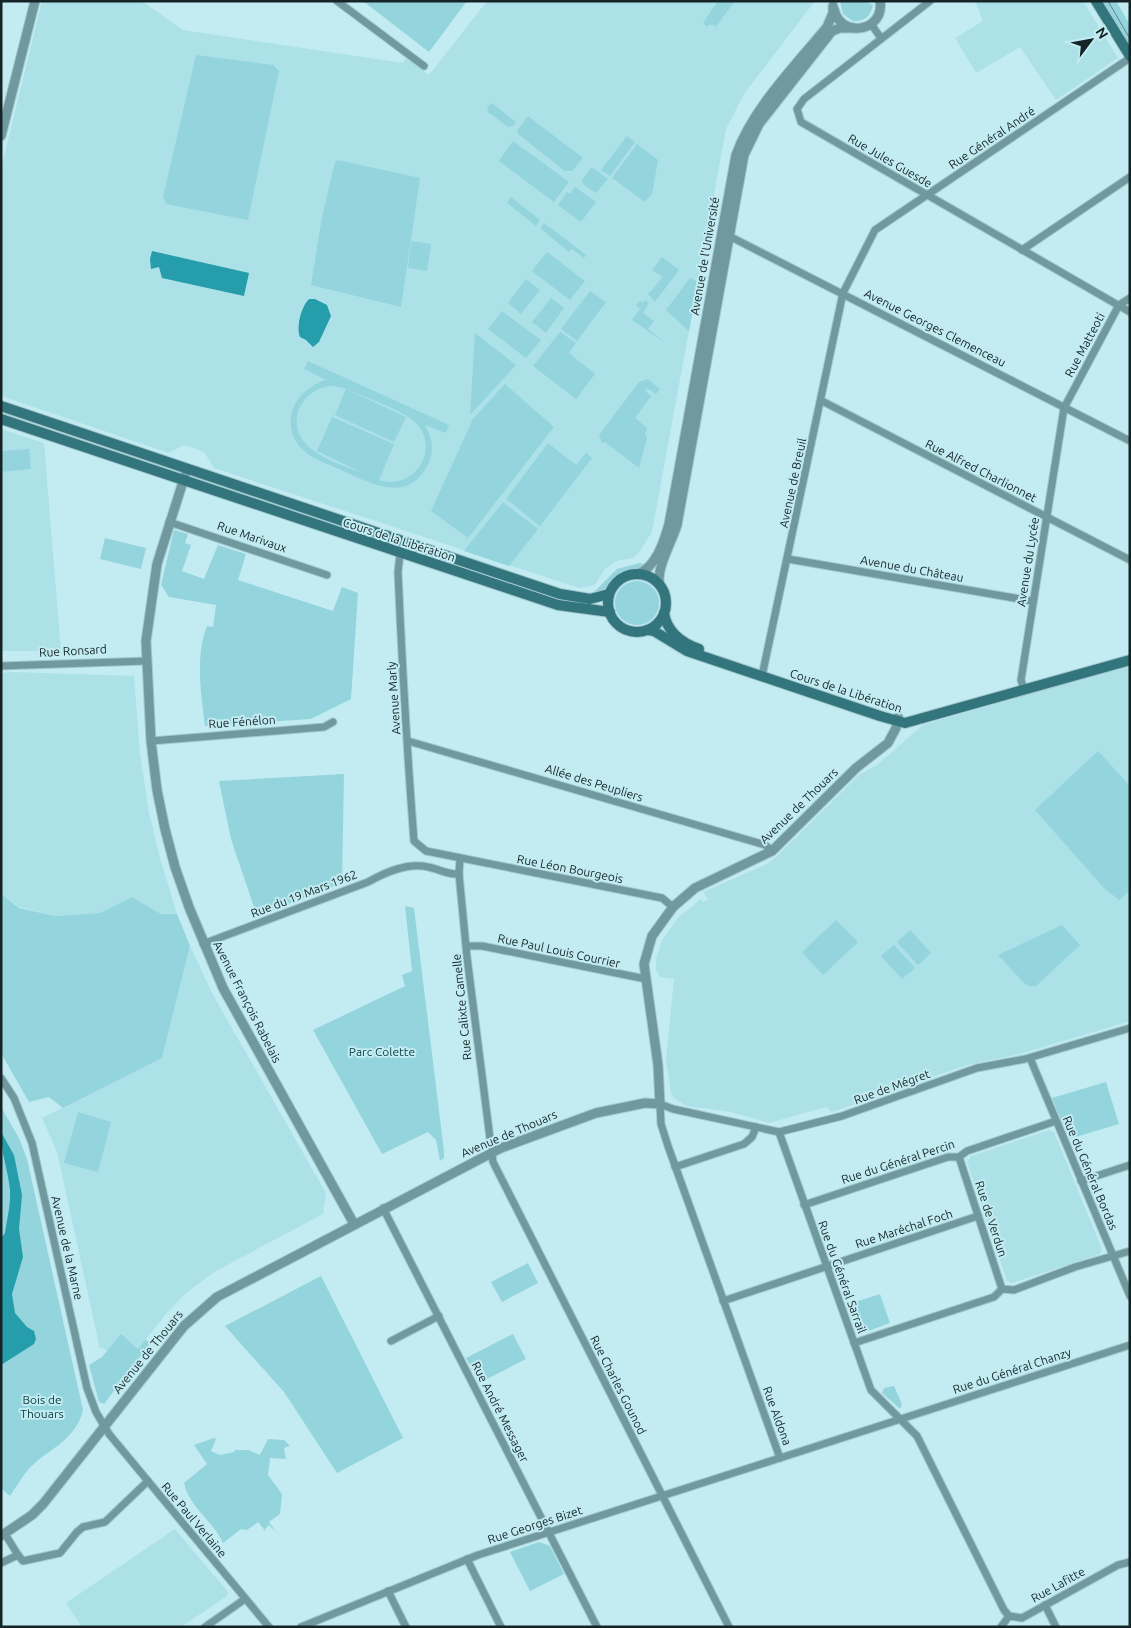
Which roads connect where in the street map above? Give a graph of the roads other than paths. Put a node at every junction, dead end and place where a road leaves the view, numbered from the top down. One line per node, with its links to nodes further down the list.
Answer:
1 (35, 1): 14 (street)
2 (337, 1): 11 (street)
3 (930, 1): 9 (street, Rue Jules Guesde)
4 (1096, 1): 10 (main road)
5 (881, 3): 7 (street)
6 (833, 4): 8 (street); 12 (street, Avenue de l'Université)
7 (871, 24): 8 (street, Avenue de l'Université); 9 (street)
8 (851, 28): 12 (street, Avenue de l'Université)
9 (882, 38): 16 (street, Rue Jules Guesde)
10 (1130, 57): 16 (street, Rue Général André)
11 (424, 66)
12 (776, 97): 13 (street, Avenue de l'Université)
13 (751, 130): 17 (street, Avenue de l'Université); 23 (street, Avenue de l'Université)
14 (1, 136)
15 (1130, 177): 18 (street)
16 (927, 195): 18 (street, Rue Jules Guesde); 19 (street, Rue Général André)
17 (729, 236): 19 (street, Avenue Georges Clemenceau); 23 (street, Avenue de l'Université)
18 (1022, 250): 21 (street, Rue Jules Guesde)
19 (843, 293): 24 (street, Avenue de Breuil); 26 (street, Avenue Georges Clemenceau)
20 (1130, 298): 21 (street, Rue Matteoti)
21 (1119, 305): 22 (street, Rue Jules Guesde); 26 (street, Rue Matteoti)
22 (1130, 312)
23 (696, 391): 39 (street, Avenue de l'Université); 41 (street, Avenue de l'Université)
24 (822, 401): 33 (street, Rue Alfred Charlionnet); 36 (street, Avenue de Breuil)
25 (1, 406): 30 (main road, Cours de la Libération)
26 (1064, 408): 28 (street, Avenue Georges Clemenceau); 33 (street, Avenue du Lycée)
27 (1, 420): 29 (main road, Cours de la Libération)
28 (1130, 441)
29 (93, 450): 30 (main road); 31 (main road, Cours de la Libération)
30 (187, 469): 31 (street); 32 (main road, Cours de la Libération)
31 (183, 481): 32 (main road); 34 (street, Avenue François Rabelais); 35 (main road, Cours de la Libération)
32 (328, 516): 38 (main road, Cours de la Libération)
33 (1046, 518): 37 (street, Rue Alfred Charlionnet); 43 (street, Avenue du Lycée)
34 (169, 522): 40 (street, Rue Marivaux); 49 (street, Avenue François Rabelais)
35 (400, 554): 38 (main road); 44 (main road, Cours de la Libération); 56 (street, Avenue Marly)
36 (788, 559): 43 (street, Avenue du Château); 51 (street, Avenue de Breuil)
37 (1130, 560)
38 (480, 567): 42 (main road, Cours de la Libération)
39 (638, 574): 41 (main road); 42 (main road)
40 (327, 575)
41 (660, 585): 45 (main road)
42 (609, 594): 44 (main road)
43 (1032, 601): 52 (street, Avenue du Lycée)
44 (610, 612): 46 (main road)
45 (664, 613): 46 (main road); 51 (main road, Cours de la Libération)
46 (648, 630): 51 (main road, Cours de la Libération)
47 (1130, 653): 52 (main road, Cours de la Libération)
48 (1130, 660): 52 (main road, Cours de la Libération)
49 (146, 661): 50 (street, Rue Ronsard); 55 (street, Avenue François Rabelais)
50 (1, 666)
51 (763, 674): 53 (main road, Cours de la Libération)
52 (1023, 687): 53 (main road, Cours de la Libération)
53 (898, 719): 58 (street, Avenue de Thouars)
54 (333, 722): 55 (street, Rue Fénélon)
55 (151, 741): 62 (street, Avenue François Rabelais)
56 (408, 741): 57 (street, Avenue Marly); 58 (street, Allée des Peupliers)
57 (414, 841): 59 (street, Rue Léon Bourgeois)
58 (772, 851): 61 (street, Avenue de Thouars)
59 (460, 858): 60 (street, Rue Calixte Camelle); 61 (street, Rue Léon Bourgeois)
60 (459, 874): 62 (street, Rue du 19 Mars 1962); 63 (street, Rue Calixte Camelle)
61 (673, 907): 64 (street, Avenue de Thouars)
62 (203, 944): 80 (street, Avenue François Rabelais)
63 (467, 946): 64 (street, Rue Paul Louis Courrier); 72 (street, Rue Calixte Camelle)
64 (646, 979): 68 (street, Avenue de Thouars)
65 (1130, 1028): 66 (street, Rue de Mégret)
66 (1030, 1058): 69 (street, Rue du Général Bordas); 71 (street, Rue de Mégret)
67 (1, 1078): 92 (street, Avenue de la Marne)
68 (660, 1104): 70 (street, Rue de Mégret); 72 (street, Avenue de Thouars); 75 (street, Rue Aldona)
69 (1056, 1121): 73 (street, Rue du Général Percin); 76 (street, Rue du Général Bordas)
70 (756, 1127): 71 (street, Rue de Mégret); 75 (street)
71 (779, 1132): 77 (street, Rue du Général Sarrail)
72 (490, 1153): 78 (street, Avenue de Thouars); 95 (street, Rue Charles Gounod)
73 (959, 1157): 77 (street, Rue du Général Percin); 79 (street, Rue de Verdun)
74 (1130, 1166): 76 (street)
75 (676, 1167): 86 (street, Rue Aldona)
76 (1081, 1181): 82 (street, Rue du Général Bordas)
77 (804, 1205): 83 (street, Rue du Général Sarrail)
78 (383, 1208): 80 (street, Avenue de Thouars); 87 (street, Rue André Messager)
79 (978, 1216): 83 (street, Rue Maréchal Foch); 84 (street, Rue de Verdun)
80 (354, 1224): 92 (street, Avenue de Thouars)
81 (1130, 1251): 82 (street)
82 (1113, 1257): 84 (street); 85 (street, Rue du Général Bordas)
83 (826, 1267): 86 (street, Rue Maréchal Foch); 89 (street, Rue du Général Sarrail)
84 (1002, 1289): 89 (street)
85 (1130, 1296)
86 (723, 1301): 93 (street, Rue Aldona)
87 (438, 1316): 88 (street); 96 (street, Rue André Messager)
88 (392, 1340)
89 (854, 1343): 91 (street, Rue du Général Sarrail)
90 (1130, 1345): 91 (street, Rue du Général Chanzy)
91 (900, 1419): 93 (street, Rue Aldona); 105 (street)
92 (104, 1426): 94 (street, Rue Paul Verlaine); 97 (street, Avenue de Thouars)
93 (780, 1458): 95 (street, Rue Georges Bizet)
94 (148, 1481): 98 (street); 103 (street, Rue Paul Verlaine)
95 (662, 1496): 96 (street, Rue Georges Bizet); 112 (street, Rue Charles Gounod)
96 (549, 1532): 99 (street, Rue Georges Bizet); 111 (street, Rue André Messager)
97 (3, 1535): 98 (street)
98 (18, 1555): 101 (street)
99 (467, 1559): 102 (street, Rue Georges Bizet); 110 (street)
100 (1130, 1562): 104 (street, Rue Lafitte)
101 (1, 1563)
102 (388, 1591): 108 (street, Rue Georges Bizet); 109 (street)
103 (245, 1599): 106 (street); 107 (street, Rue Paul Verlaine)
104 (1045, 1605): 105 (street, Rue Lafitte); 114 (street)
105 (1009, 1616): 113 (street)
106 (205, 1627)
107 (268, 1627)
108 (301, 1627)
109 (406, 1627)
110 (501, 1627)
111 (597, 1627)
112 (729, 1627)
113 (1001, 1627)
114 (1056, 1627)

